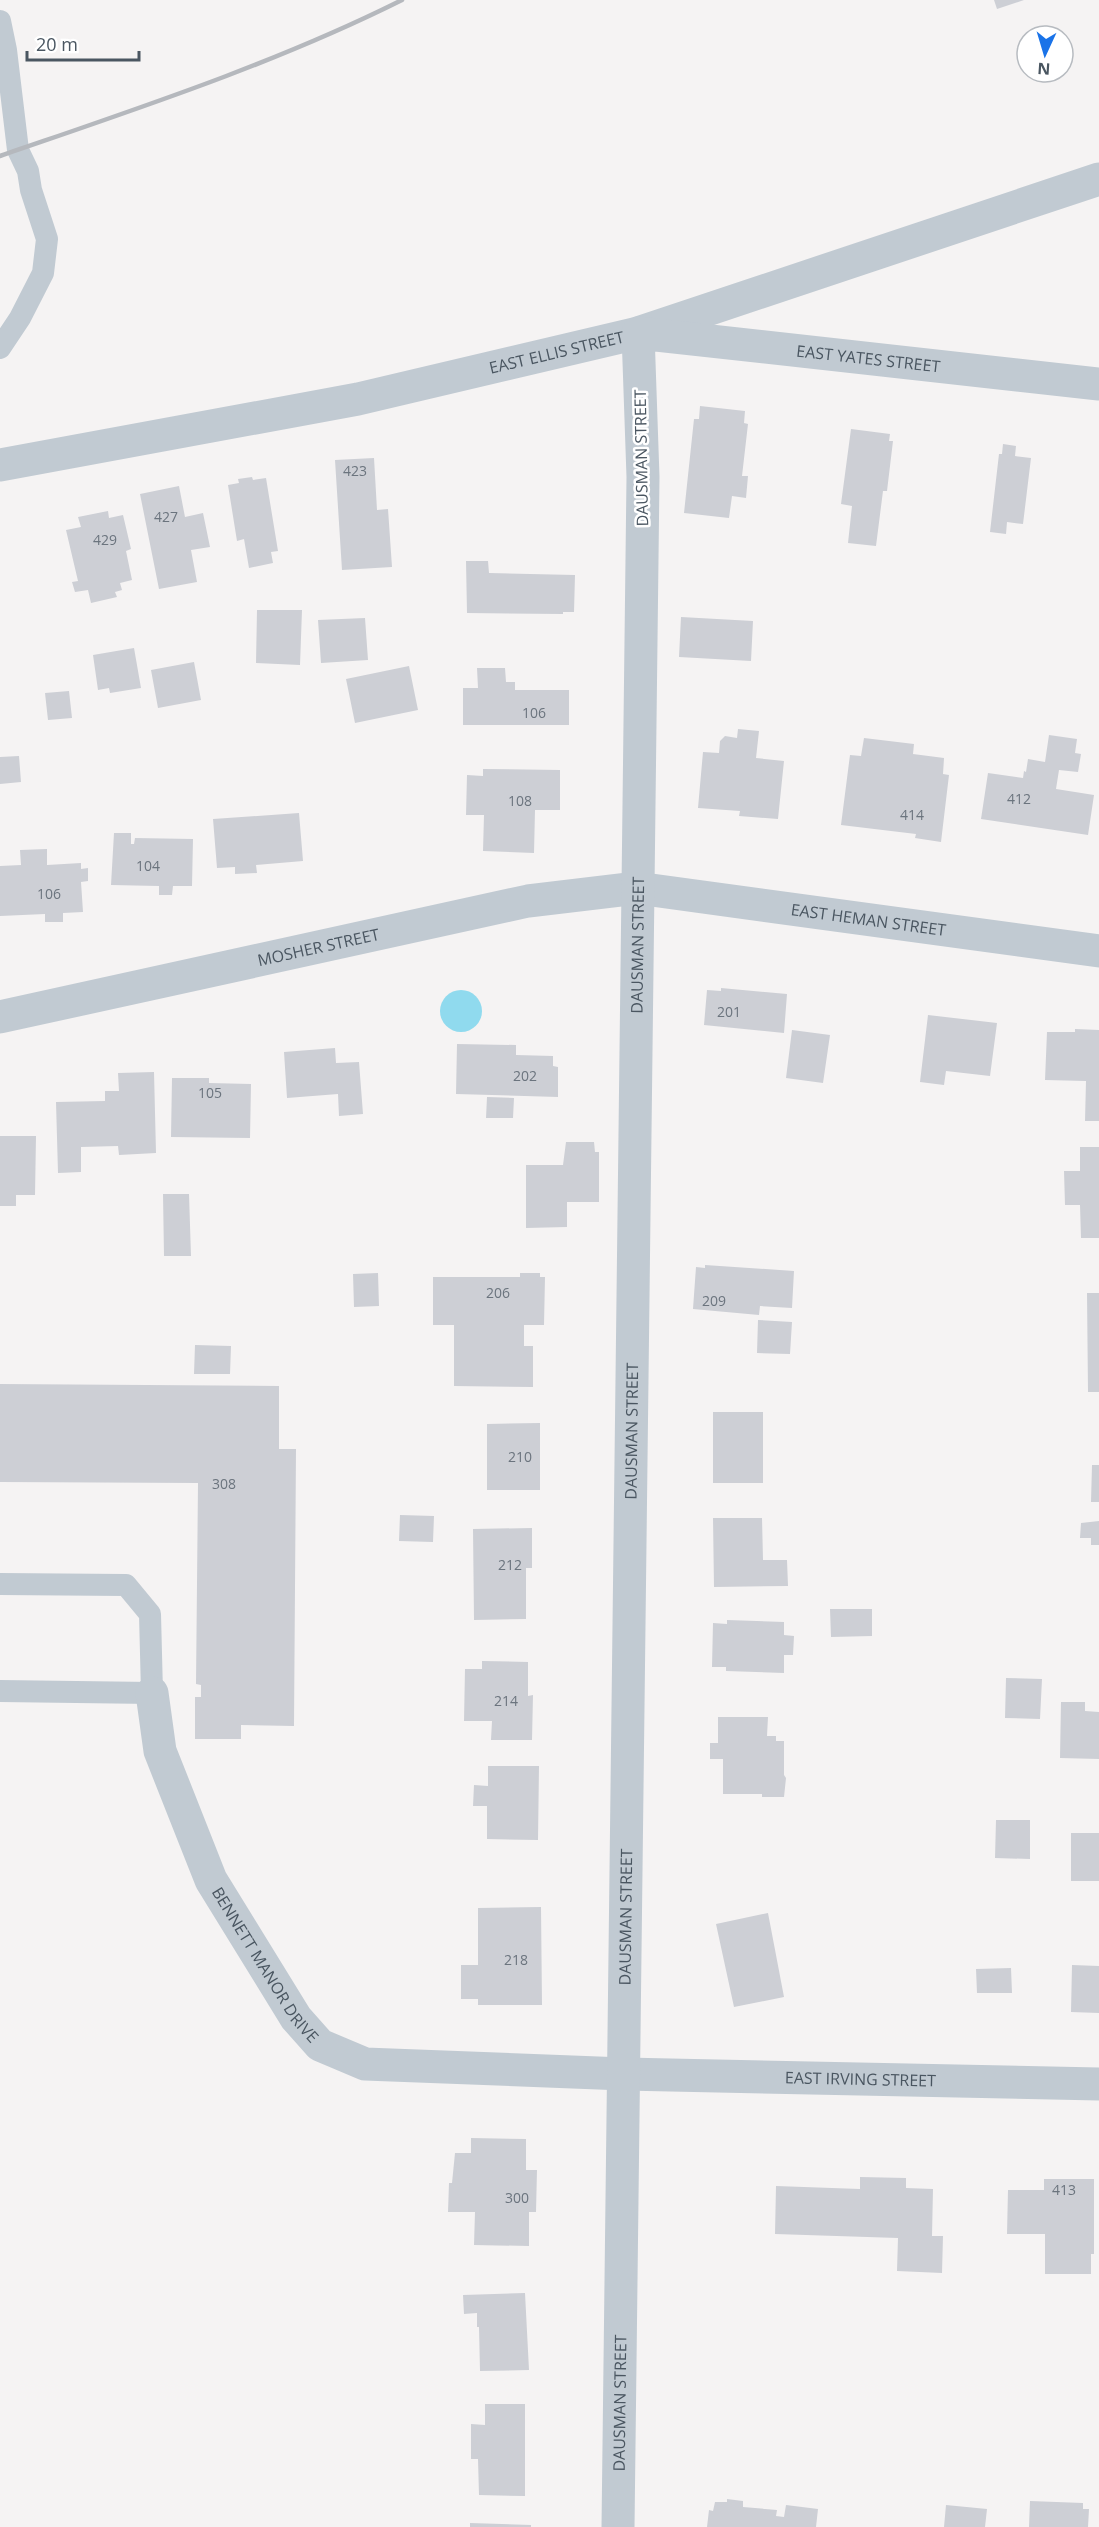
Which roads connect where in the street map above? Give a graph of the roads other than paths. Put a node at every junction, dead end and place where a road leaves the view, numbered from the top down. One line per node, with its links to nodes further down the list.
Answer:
1 (0, 21): 2 (lane)
2 (3, 51): 5 (lane)
3 (1099, 179): 4 (street, EAST ELLIS STREET)
4 (638, 333): 6 (street, EAST YATES STREET); 7 (street, EAST ELLIS STREET); 8 (street, DAUSMAN STREET)
5 (0, 348)
6 (1099, 384)
7 (0, 465)
8 (637, 888): 9 (street, EAST HEMAN STREET); 10 (street, MOSHER STREET); 14 (street, DAUSMAN STREET)
9 (1099, 951)
10 (0, 1017)
11 (0, 1584): 13 (lane)
12 (0, 1691): 13 (lane)
13 (152, 1693): 14 (street, BENNETT MANOR DRIVE)
14 (624, 2074): 15 (street, EAST IRVING STREET); 16 (street, DAUSMAN STREET)
15 (1099, 2084)
16 (618, 2527)

